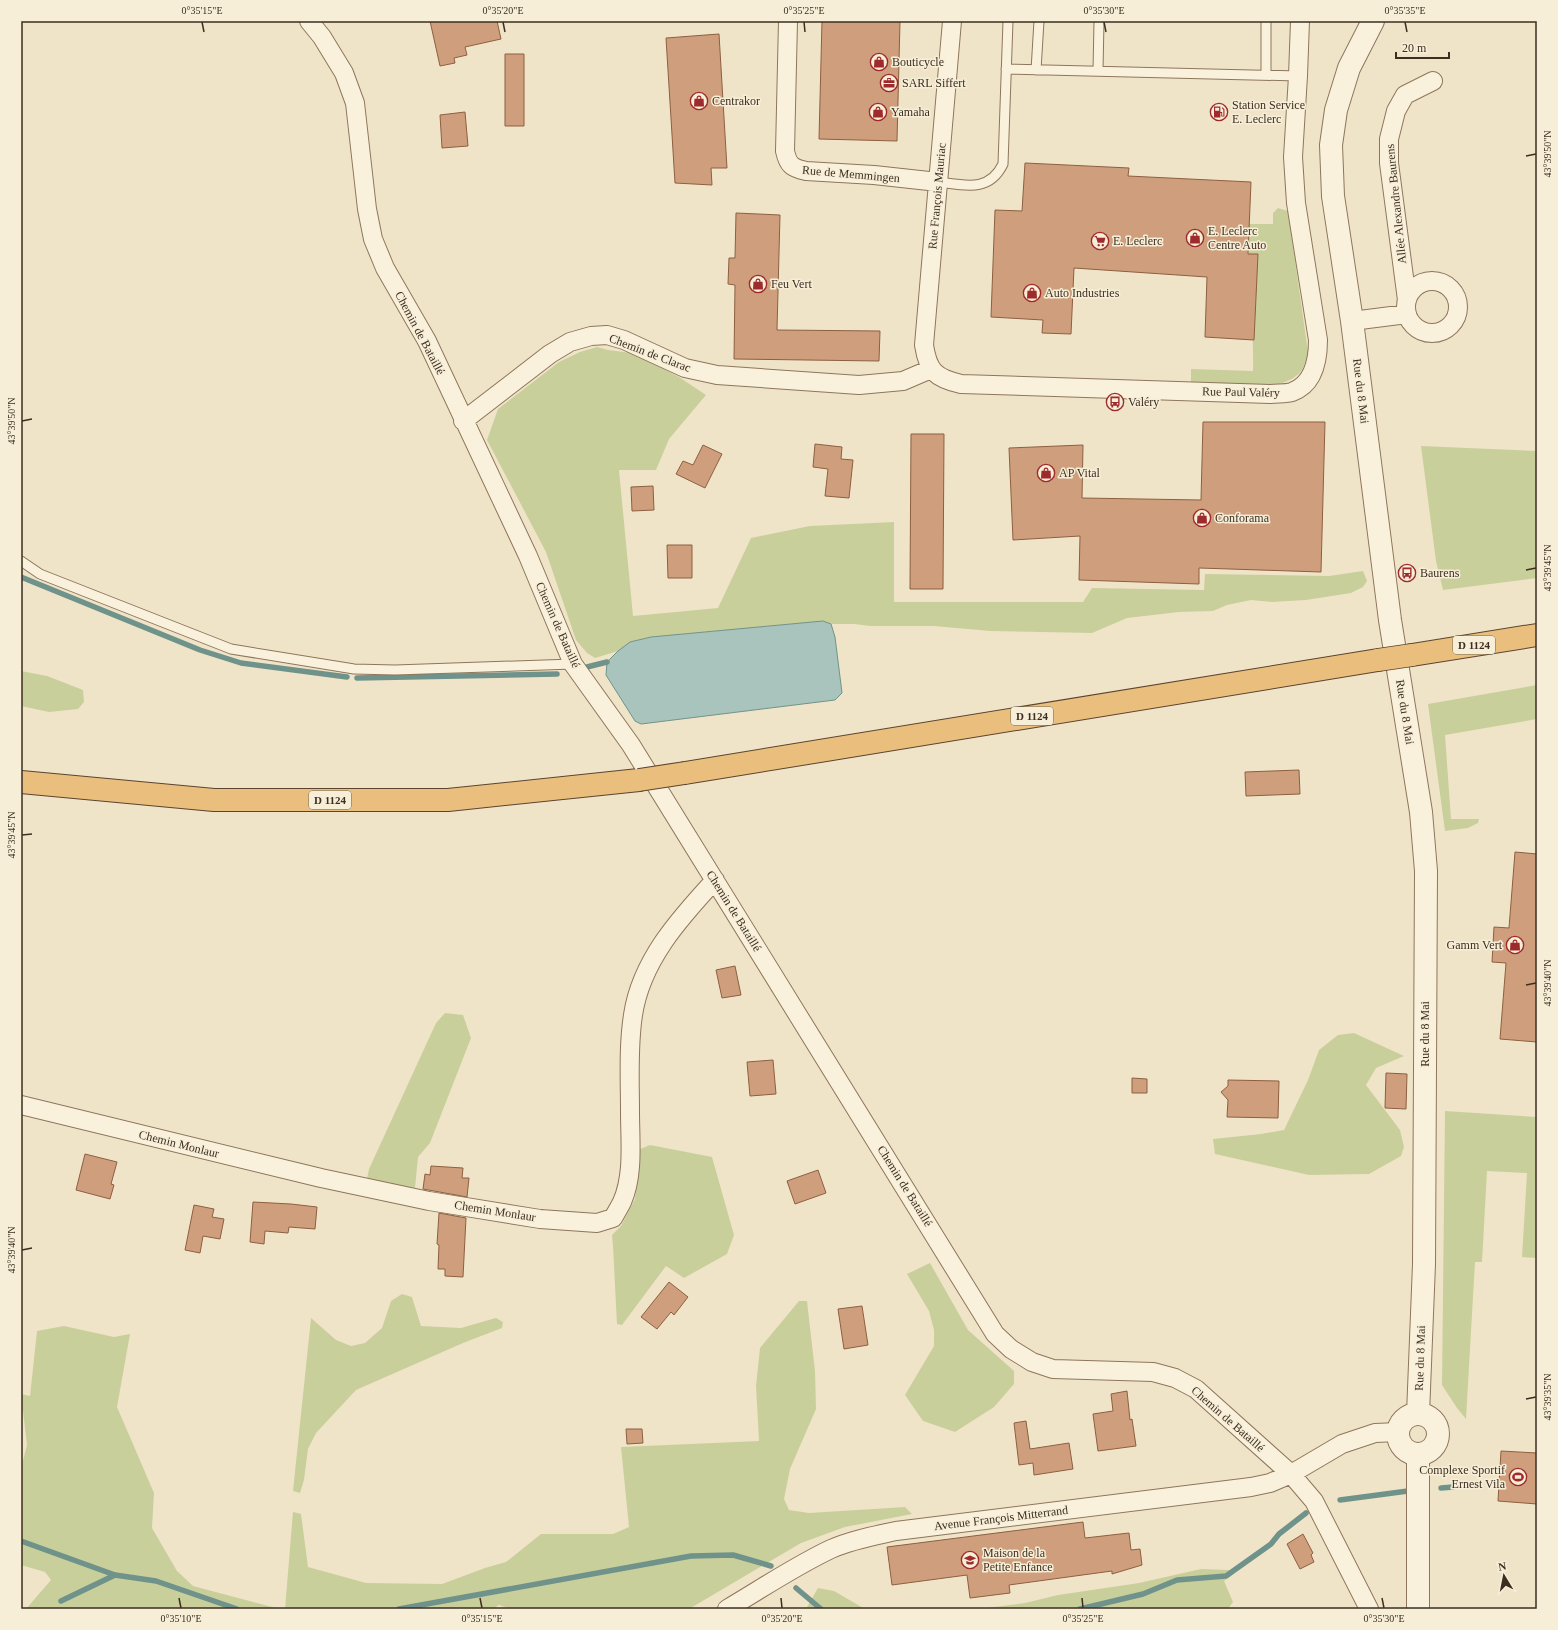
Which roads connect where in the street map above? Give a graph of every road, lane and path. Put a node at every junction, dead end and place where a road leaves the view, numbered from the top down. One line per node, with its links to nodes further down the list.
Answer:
1 (309, 21): 19 (street, Chemin de Bataillé)
2 (788, 21): 16 (street, Rue de Memmingen)
3 (952, 21): 16 (street, Rue François Mauriac)
4 (1008, 21): 10 (lane)
5 (1039, 21): 11 (lane)
6 (1099, 21): 12 (lane)
7 (1266, 21): 13 (lane)
8 (1300, 21): 14 (street, Rue Paul Valéry)
9 (1373, 21): 17 (street, Rue du 8 Mai)
10 (1006, 69): 11 (lane); 16 (lane)
11 (1036, 70): 12 (lane)
12 (1098, 71): 13 (lane)
13 (1266, 75): 14 (lane)
14 (1298, 76): 18 (street, Rue Paul Valéry)
15 (1433, 81): 17 (street, Allée Alexandre Baurens)
16 (938, 182): 18 (street, Rue François Mauriac)
17 (1352, 321): 26 (street, Rue du 8 Mai)
18 (931, 369): 19 (street, Chemin de Clarac)
19 (463, 421): 22 (street, Chemin de Bataillé)
20 (21, 562): 22 (lane)
21 (1537, 635): 23 (highway, D 1124, bridge)
22 (573, 664): 24 (street, Chemin de Bataillé)
23 (21, 782)
24 (715, 880): 25 (street, Chemin Monlaur); 29 (street, Chemin de Bataillé)
25 (21, 1105)
26 (1418, 1414): 27 (street); 28 (street)
27 (1398, 1432): 28 (street); 29 (street, Avenue François Mitterrand)
28 (1418, 1454): 32 (street)
29 (1291, 1474): 30 (street, Avenue François Mitterrand); 31 (street, Chemin de Bataillé)
30 (727, 1609)
31 (1369, 1609)
32 (1418, 1609)

